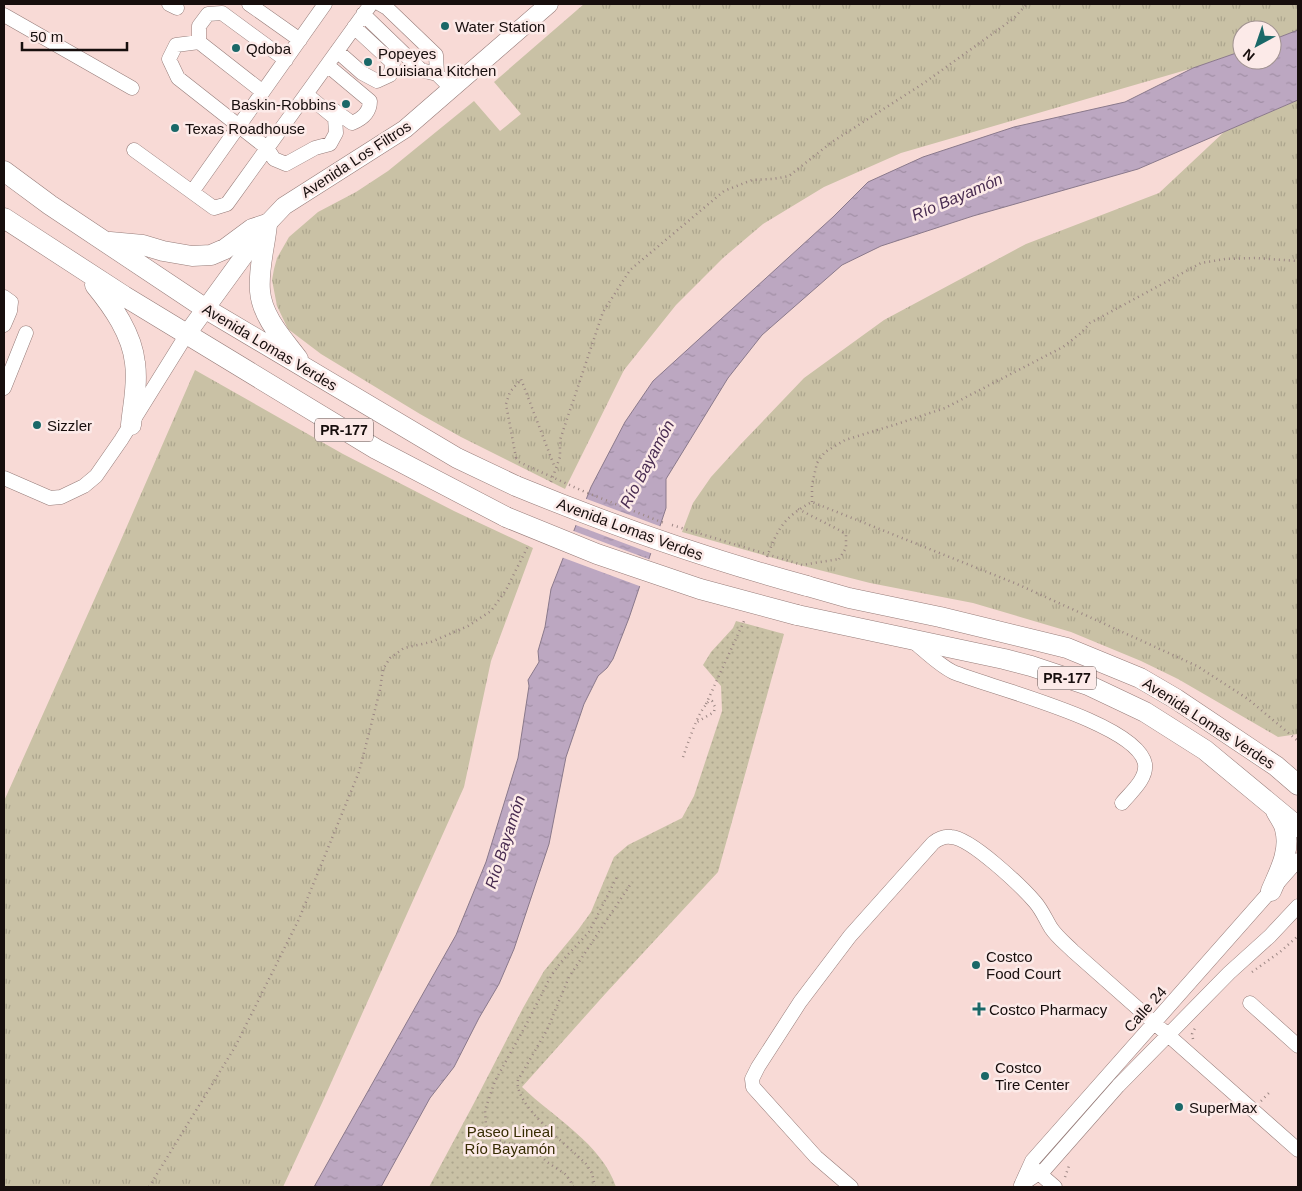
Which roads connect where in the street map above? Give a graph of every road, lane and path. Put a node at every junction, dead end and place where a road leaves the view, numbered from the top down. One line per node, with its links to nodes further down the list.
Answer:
1 (249, 4): 9 (street)
2 (325, 4): 9 (street)
3 (549, 4): 16 (main road, Avenida Los Filtros)
4 (1027, 4): 39 (path, bridge)
5 (386, 5): 14 (street)
6 (367, 9): 8 (street); 14 (street)
7 (4, 15): 15 (street)
8 (354, 28): 11 (street); 11 (street)
9 (300, 40): 12 (street)
10 (199, 42): 12 (street); 17 (street); 19 (street)
11 (337, 51): 13 (street)
12 (286, 60): 17 (street)
13 (327, 65): 18 (street); 18 (street)
14 (437, 74): 16 (street)
15 (132, 88)
16 (451, 88): 25 (main road, Avenida Los Filtros)
17 (263, 92): 19 (street)
18 (307, 92): 20 (street); 20 (street)
19 (239, 127): 20 (street); 23 (street)
20 (267, 148): 23 (street)
21 (134, 150): 23 (street)
22 (4, 171): 26 (highway, Avenida Lomas Verdes / PR-177)
23 (192, 192)
24 (4, 218): 28 (highway, Avenida Lomas Verdes / PR-177)
25 (267, 224): 26 (highway); 30 (main road, Avenida Los Filtros); 34 (highway)
26 (106, 241): 30 (highway, Avenida Lomas Verdes / PR-177)
27 (1298, 261): 38 (path)
28 (82, 270): 33 (highway, Avenida Lomas Verdes / PR-177); 36 (highway)
29 (4, 297): 31 (street)
30 (206, 309): 33 (main road, Avenida Los Filtros); 34 (highway, Avenida Lomas Verdes / PR-177)
31 (4, 326)
32 (26, 333): 35 (street)
33 (187, 334): 36 (street); 41 (highway, Avenida Lomas Verdes / PR-177, bridge)
34 (305, 368): 43 (highway, Avenida Lomas Verdes / PR-177, bridge)
35 (4, 388)
36 (130, 425): 37 (street)
37 (4, 478)
38 (812, 502)
39 (798, 509)
40 (526, 551): 68 (path)
41 (909, 638): 47 (street); 48 (highway, Avenida Lomas Verdes / PR-177)
42 (697, 722): 42 (path); 44 (path)
43 (1230, 734): 45 (highway); 46 (highway, Avenida Lomas Verdes / PR-177)
44 (683, 757)
45 (1298, 766)
46 (1298, 785)
47 (1122, 802)
48 (1272, 805): 49 (highway, Avenida Lomas Verdes / PR-177); 53 (highway)
49 (1298, 828)
50 (1298, 860): 53 (street, Calle 24)
51 (618, 875): 69 (path)
52 (632, 882): 70 (path)
53 (1271, 891): 58 (street, Calle 24)
54 (1298, 906): 60 (street, Calle 24)
55 (1298, 936): 56 (path)
56 (1249, 975)
57 (1250, 1003): 61 (street)
58 (1154, 1023): 60 (street); 65 (street, Calle 24); 71 (street)
59 (1196, 1024): 62 (path)
60 (1168, 1036): 62 (street); 65 (street, Calle 24)
61 (1298, 1046)
62 (1187, 1052): 63 (street)
63 (1298, 1150)
64 (1073, 1159): 66 (path)
65 (1034, 1169): 66 (street); 67 (street, Calle 24)
66 (1059, 1183)
67 (1020, 1185)
68 (149, 1187)
69 (572, 1187)
70 (595, 1187)
71 (851, 1187)

